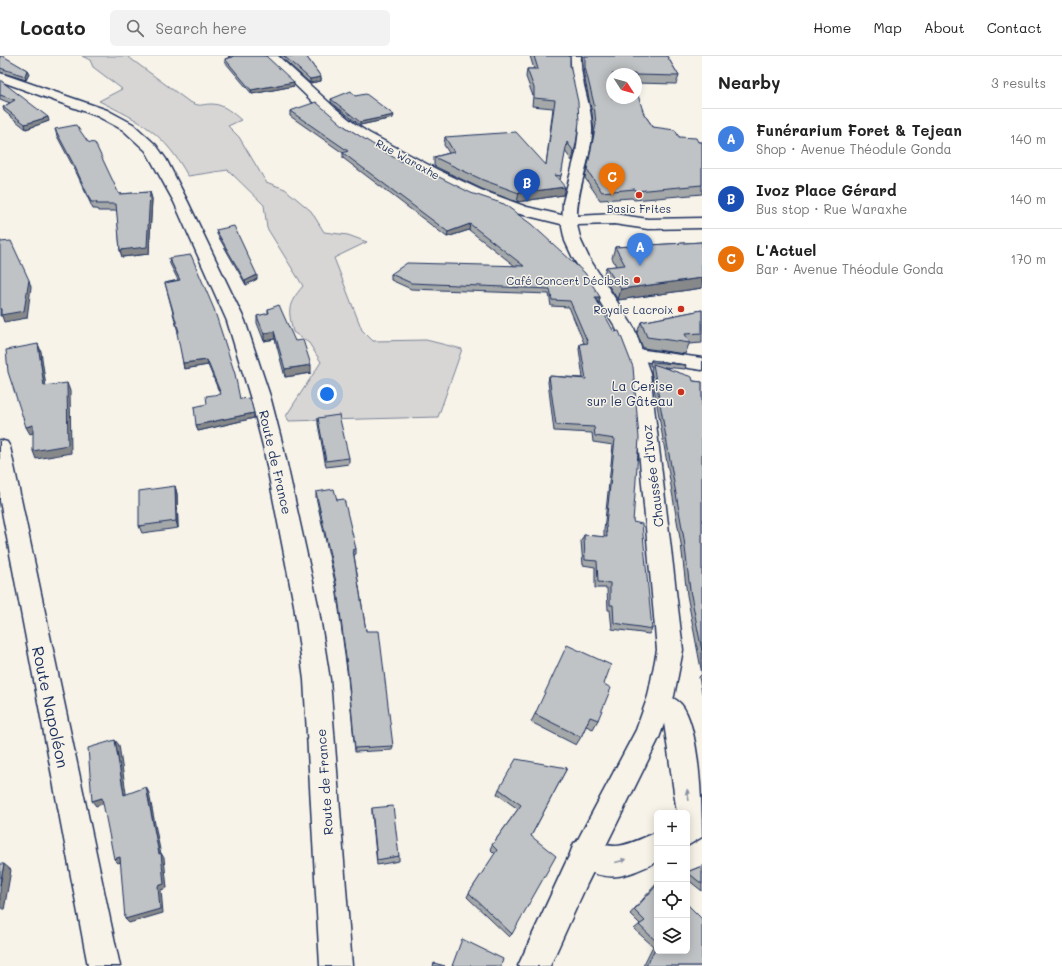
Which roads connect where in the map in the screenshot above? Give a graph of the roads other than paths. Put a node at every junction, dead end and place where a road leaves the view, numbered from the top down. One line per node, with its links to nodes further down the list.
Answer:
1 (271, 56): 4 (main road, Rue Waraxhe)
2 (575, 56): 4 (main road, Chaussée d'Ivoz)
3 (0, 77): 14 (main road, Route de France)
4 (569, 221): 5 (main road, Rue Waraxhe); 6 (main road, Chaussée d'Ivoz)
5 (702, 223)
6 (637, 355): 7 (main road); 9 (main road, Chaussée d'Ivoz)
7 (702, 364)
8 (0, 448): 13 (main road, Route Napoléon)
9 (660, 705): 10 (main road, one-way to 9); 12 (main road, Chaussée d'Ivoz)
10 (694, 830)
11 (654, 847): 12 (main road, one-way to 11)
12 (586, 854): 15 (main road, Chaussée d'Ivoz)
13 (104, 966)
14 (336, 966)
15 (534, 966)

